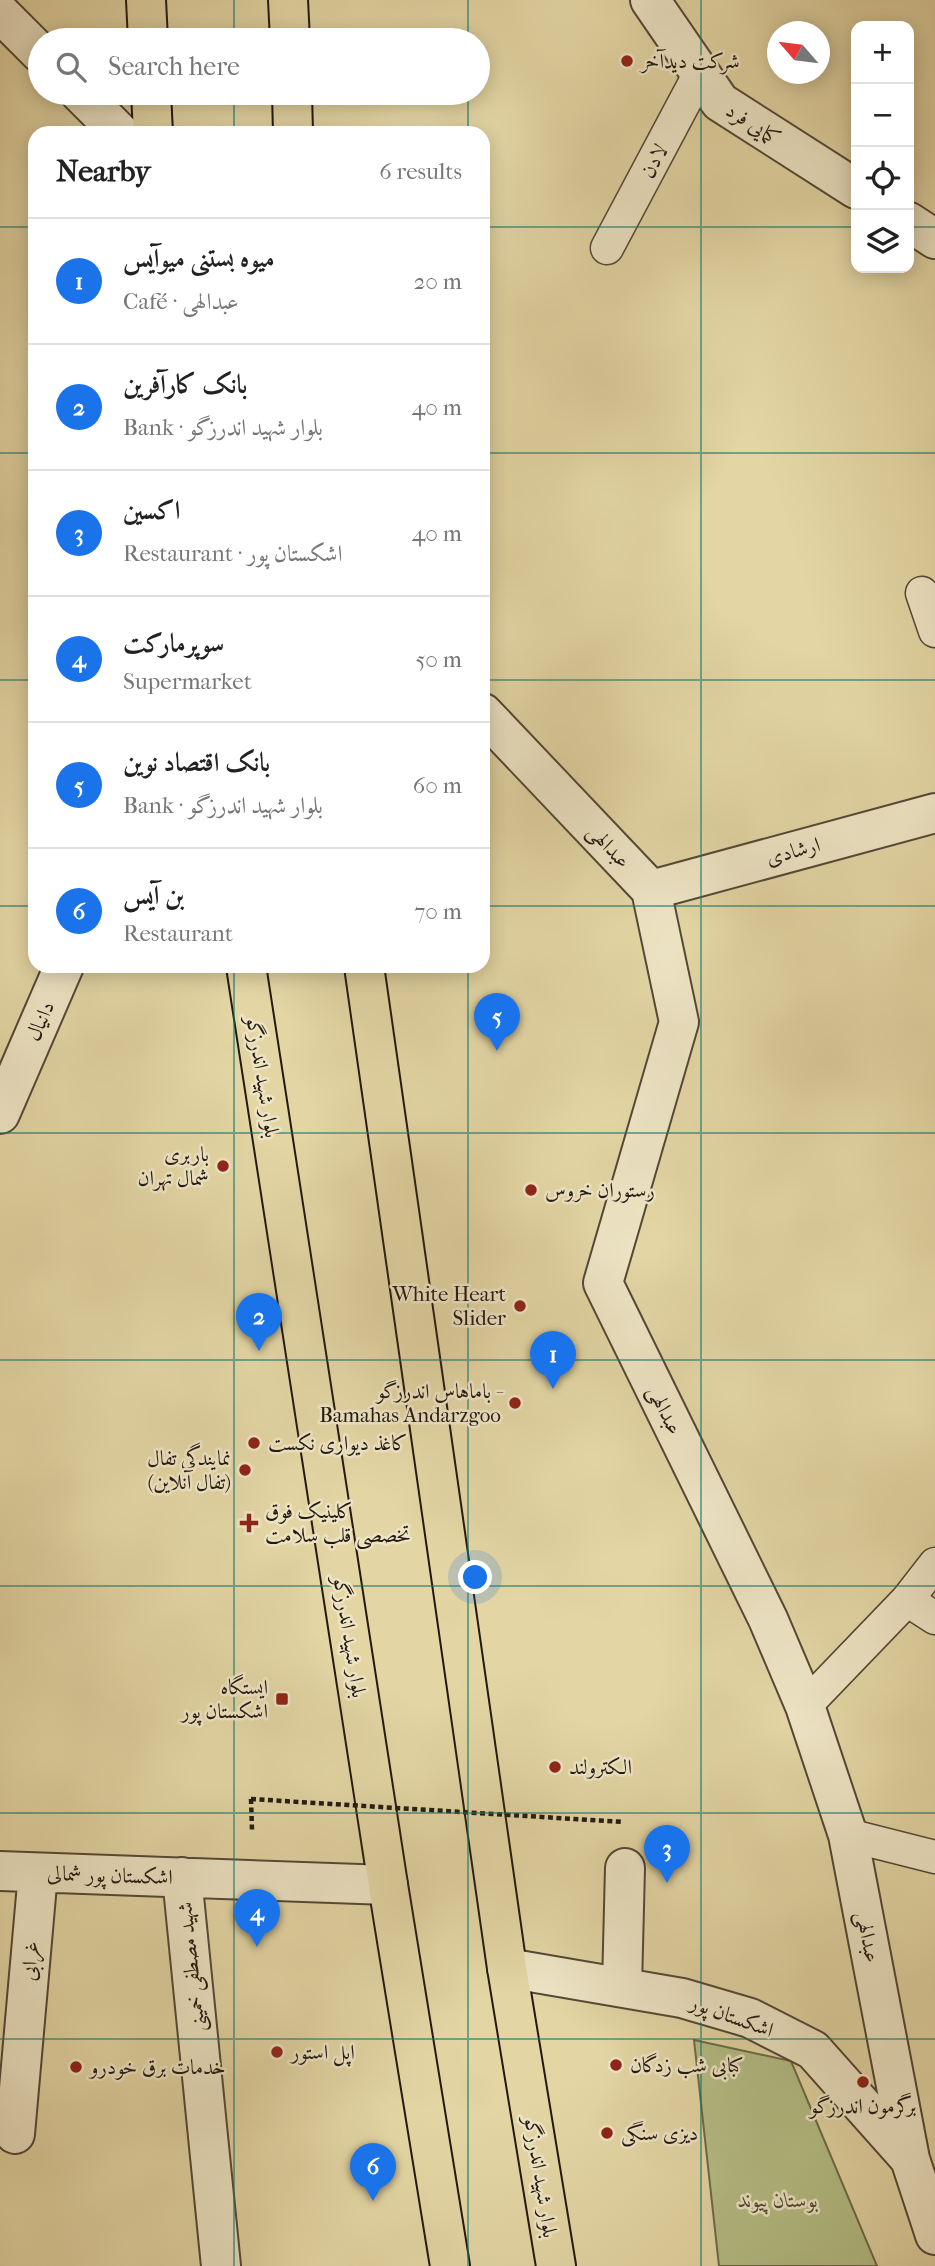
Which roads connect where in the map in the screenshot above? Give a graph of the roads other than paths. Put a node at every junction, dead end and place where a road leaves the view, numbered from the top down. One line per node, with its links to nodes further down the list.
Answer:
1 (146, 0): 5 (main road)
2 (288, 0): 6 (main road)
3 (650, 0): 8 (street, کمایی فرد)
4 (0, 13): 7 (street)
5 (147, 28)
6 (289, 28)
7 (28, 41)
8 (700, 73): 15 (street, کمایی فرد); 18 (lane, لادن)
9 (92, 105): 12 (street)
10 (152, 105): 13 (main road)
11 (292, 105): 14 (main road)
12 (113, 126)
13 (153, 126)
14 (293, 126)
15 (851, 186)
16 (914, 225): 17 (street)
17 (935, 239)
18 (607, 248)
19 (922, 593): 20 (lane)
20 (935, 631)
21 (490, 720): 23 (street, عبدالهی)
22 (935, 813): 23 (street, ارشادی)
23 (651, 890): 31 (street, عبدالهی)
24 (61, 973): 27 (street, دانیال)
25 (364, 973): 39 (main road, بلوار شهید اندرزگو)
26 (255, 977): 38 (main road, بلوار شهید اندرزگو)
27 (0, 1114)
28 (935, 1564): 29 (lane)
29 (907, 1600): 30 (lane); 31 (lane)
30 (935, 1618)
31 (805, 1706): 32 (street, عبدالهی)
32 (848, 1835): 33 (lane); 42 (street, عبدالهی)
33 (935, 1857)
34 (625, 1868): 40 (street)
35 (0, 1871): 36 (street, اشکستان پور شمالی)
36 (38, 1872): 37 (street, اشکستان پور شمالی); 41 (street, غرابی)
37 (182, 1877): 38 (street, اشکستان پور شمالی); 44 (street, شهید مصطفی خمینی)
38 (388, 1885): 45 (main road, بلوار شهید اندرزگو)
39 (507, 1968): 40 (street, اشکستان پور); 46 (main road, بلوار شهید اندرزگو)
40 (622, 1986): 42 (street, اشکستان پور)
41 (15, 2134)
42 (910, 2159): 43 (street, اشکستان پور)
43 (935, 2235)
44 (221, 2266)
45 (450, 2266)
46 (556, 2266)

